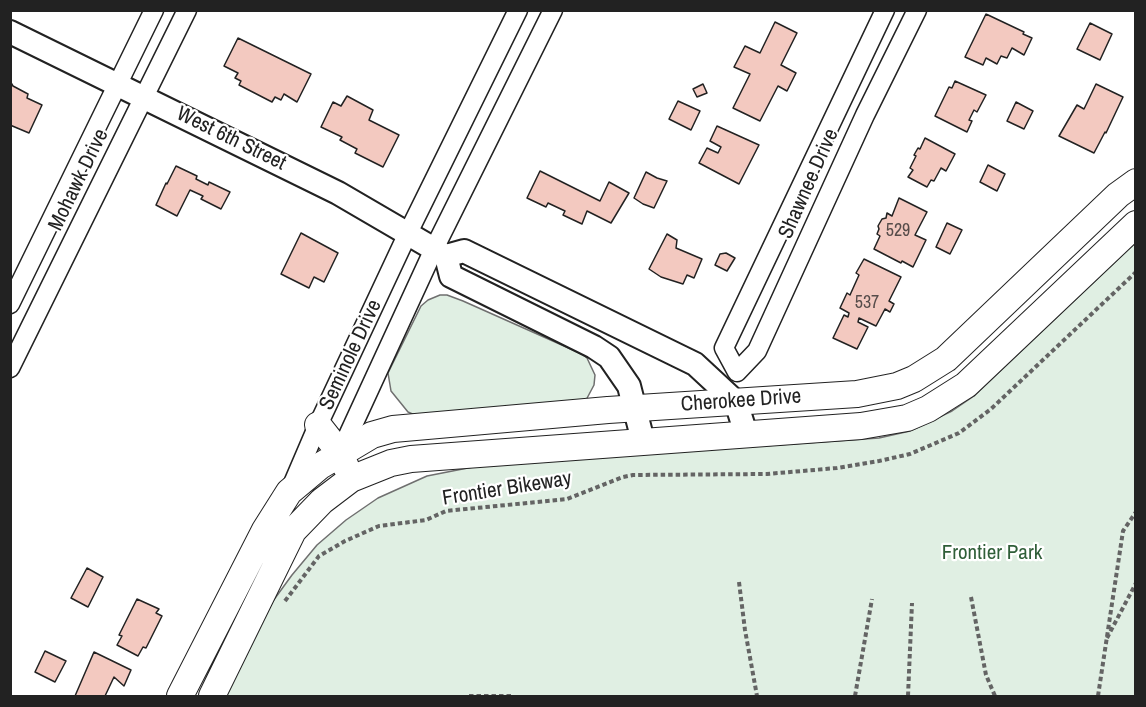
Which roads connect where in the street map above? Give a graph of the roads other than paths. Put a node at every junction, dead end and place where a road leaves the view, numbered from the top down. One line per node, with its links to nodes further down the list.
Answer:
1 (154, 10): 8 (street, Mohawk Drive)
2 (187, 10): 9 (street, Mohawk Drive)
3 (518, 10): 12 (street, Seminole Drive)
4 (553, 10): 13 (street, Seminole Drive)
5 (885, 10): 16 (street, Shawnee Drive)
6 (917, 10): 16 (street, Shawnee Drive)
7 (10, 32): 8 (street, West 6th Street)
8 (118, 83): 9 (street, West 6th Street); 14 (street, Mohawk Drive)
9 (145, 97): 12 (street, West 6th Street); 15 (street, Mohawk Drive)
10 (1136, 182): 17 (main road, Cherokee Drive)
11 (1136, 224): 20 (main road, Cherokee Drive)
12 (408, 233): 13 (street, West 6th Street); 19 (street, Seminole Drive)
13 (440, 253): 17 (street); 18 (street, West 6th Street); 22 (street, Seminole Drive)
14 (10, 304)
15 (10, 369)
16 (737, 372): 17 (street, Shawnee Drive)
17 (735, 402): 18 (main road, Cherokee Drive); 20 (street)
18 (636, 408): 21 (street, West 6th Street); 22 (main road, Cherokee Drive)
19 (318, 425): 22 (main road); 24 (street, Seminole Drive)
20 (746, 434): 21 (main road, Cherokee Drive)
21 (643, 441): 23 (main road, Cherokee Drive)
22 (340, 453): 23 (main road); 24 (main road, Cherokee Drive)
23 (351, 478): 26 (main road, Cherokee Drive)
24 (289, 492): 25 (main road, Seminole Drive)
25 (180, 696)
26 (212, 696)

